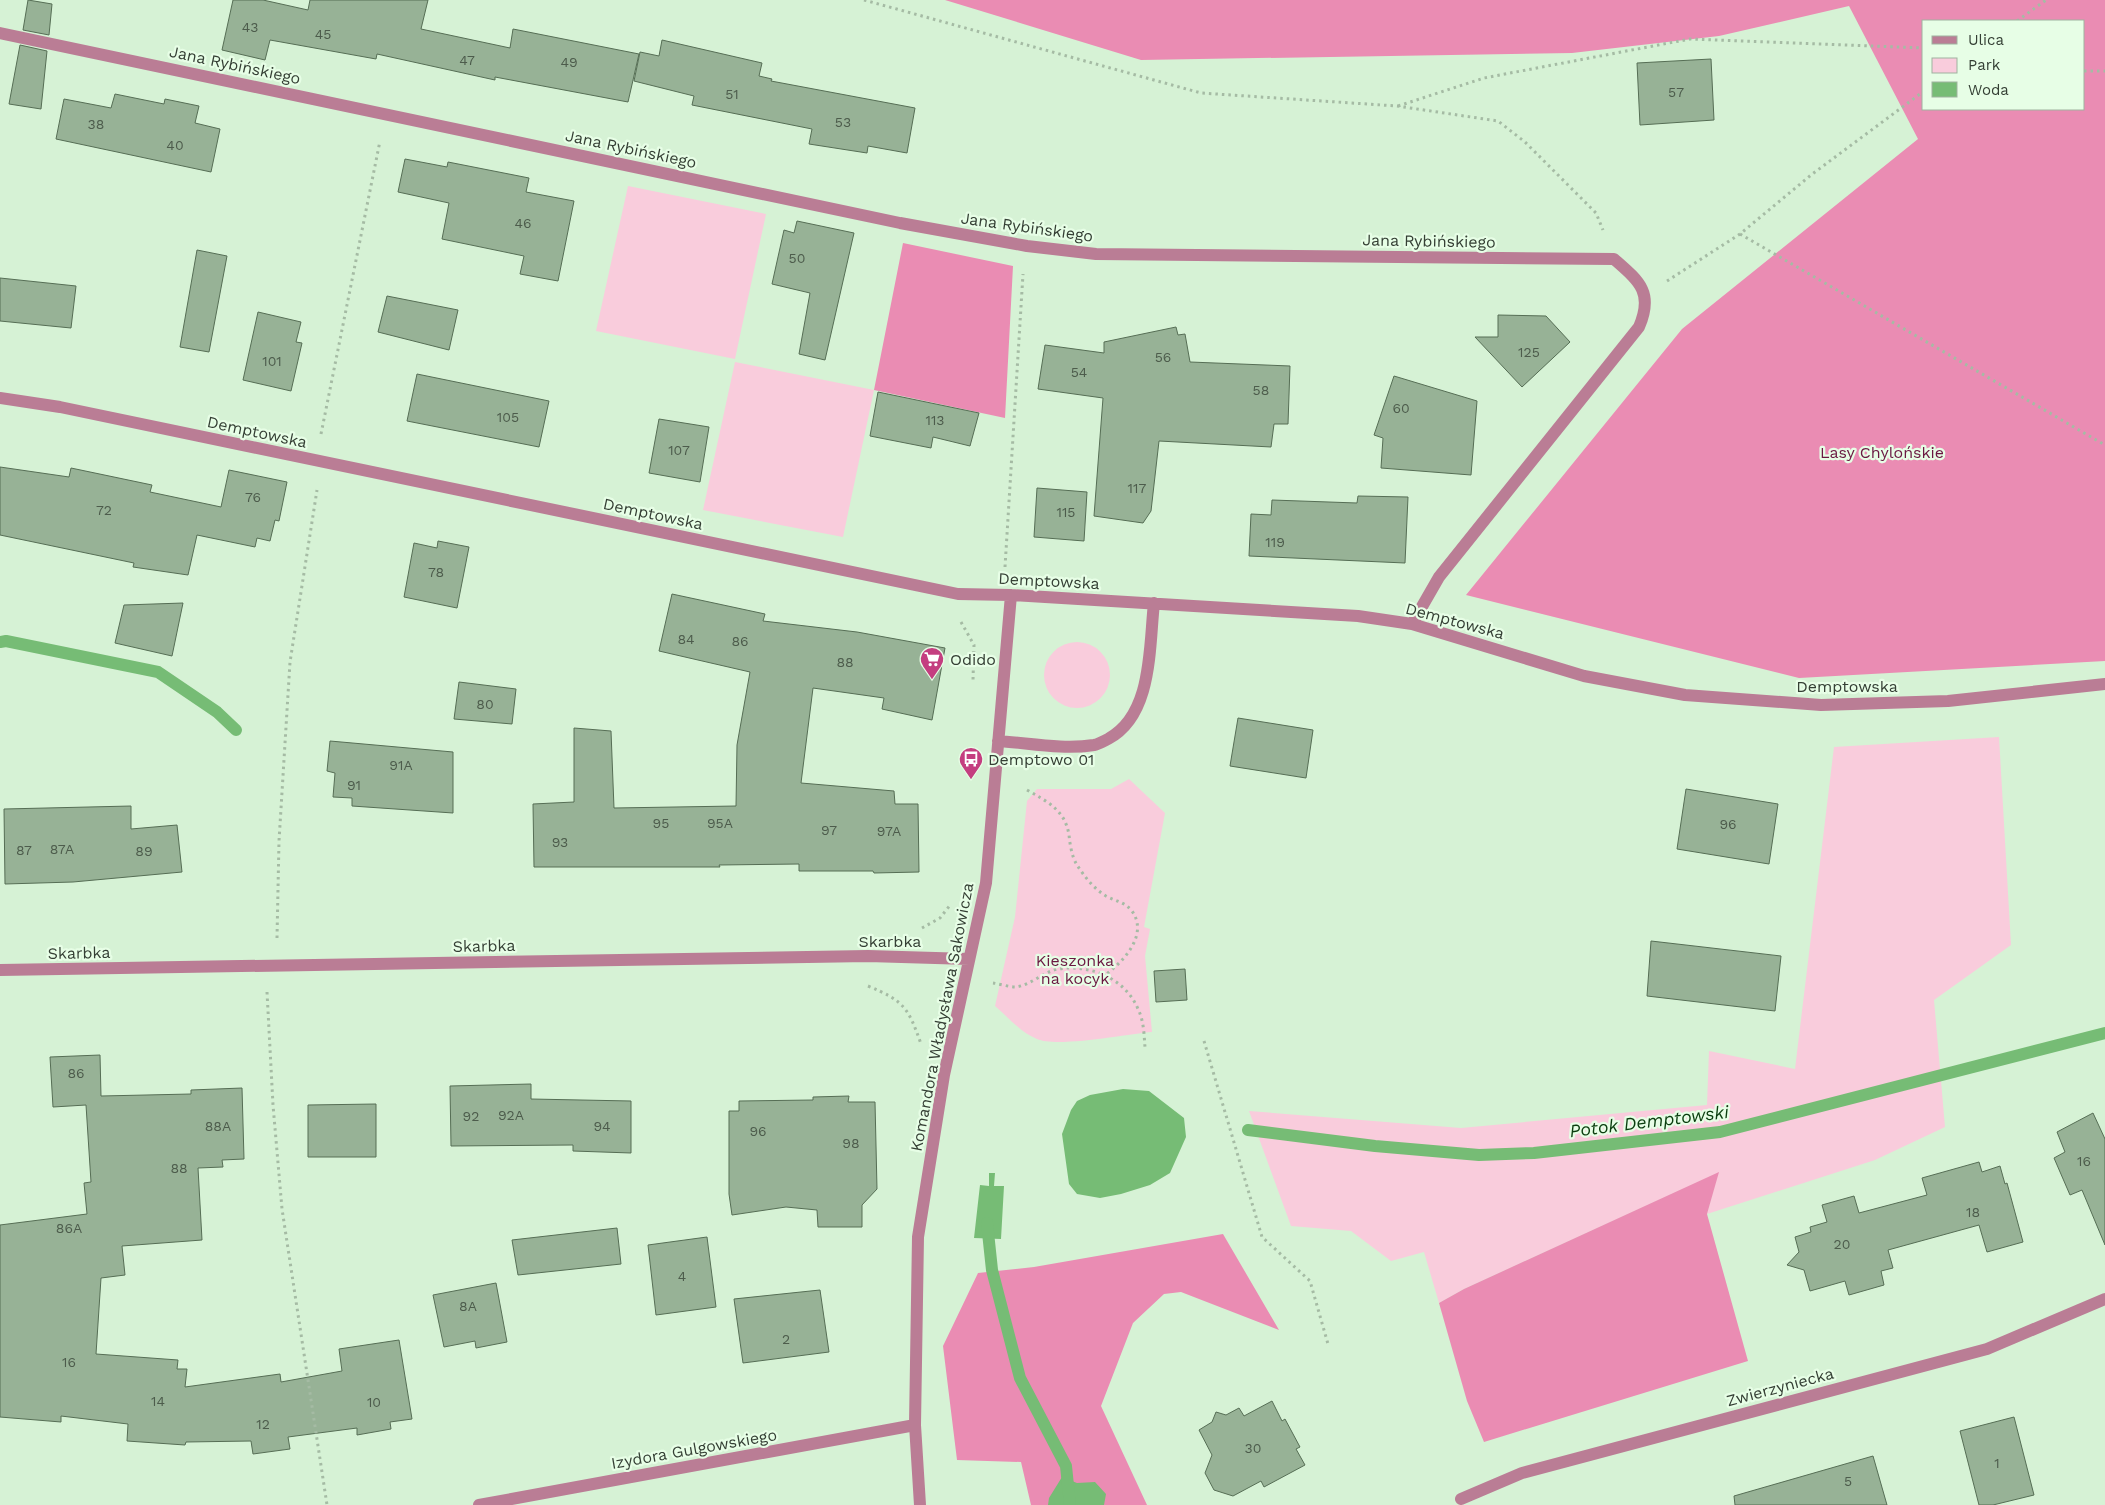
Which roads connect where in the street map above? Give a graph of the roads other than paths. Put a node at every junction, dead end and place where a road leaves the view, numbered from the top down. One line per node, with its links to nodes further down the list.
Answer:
1 (0, 34): 5 (street, Jana Rybińskiego)
2 (0, 398): 3 (street, Demptowska)
3 (1011, 595): 4 (street, Demptowska); 7 (street, Komandora Władysława Sakowicza)
4 (1154, 603): 5 (street, Demptowska); 7 (street)
5 (1412, 624): 6 (street, Demptowska)
6 (2105, 684)
7 (998, 741): 8 (street, Komandora Władysława Sakowicza)
8 (969, 959): 9 (street, Skarbka); 11 (street, Komandora Władysława Sakowicza)
9 (0, 970)
10 (2105, 1299): 12 (street, Zwierzyniecka)
11 (914, 1425): 13 (street, Izydora Gulgowskiego); 14 (street, Komandora Władysława Sakowicza)
12 (1461, 1503)
13 (478, 1505)
14 (920, 1505)

